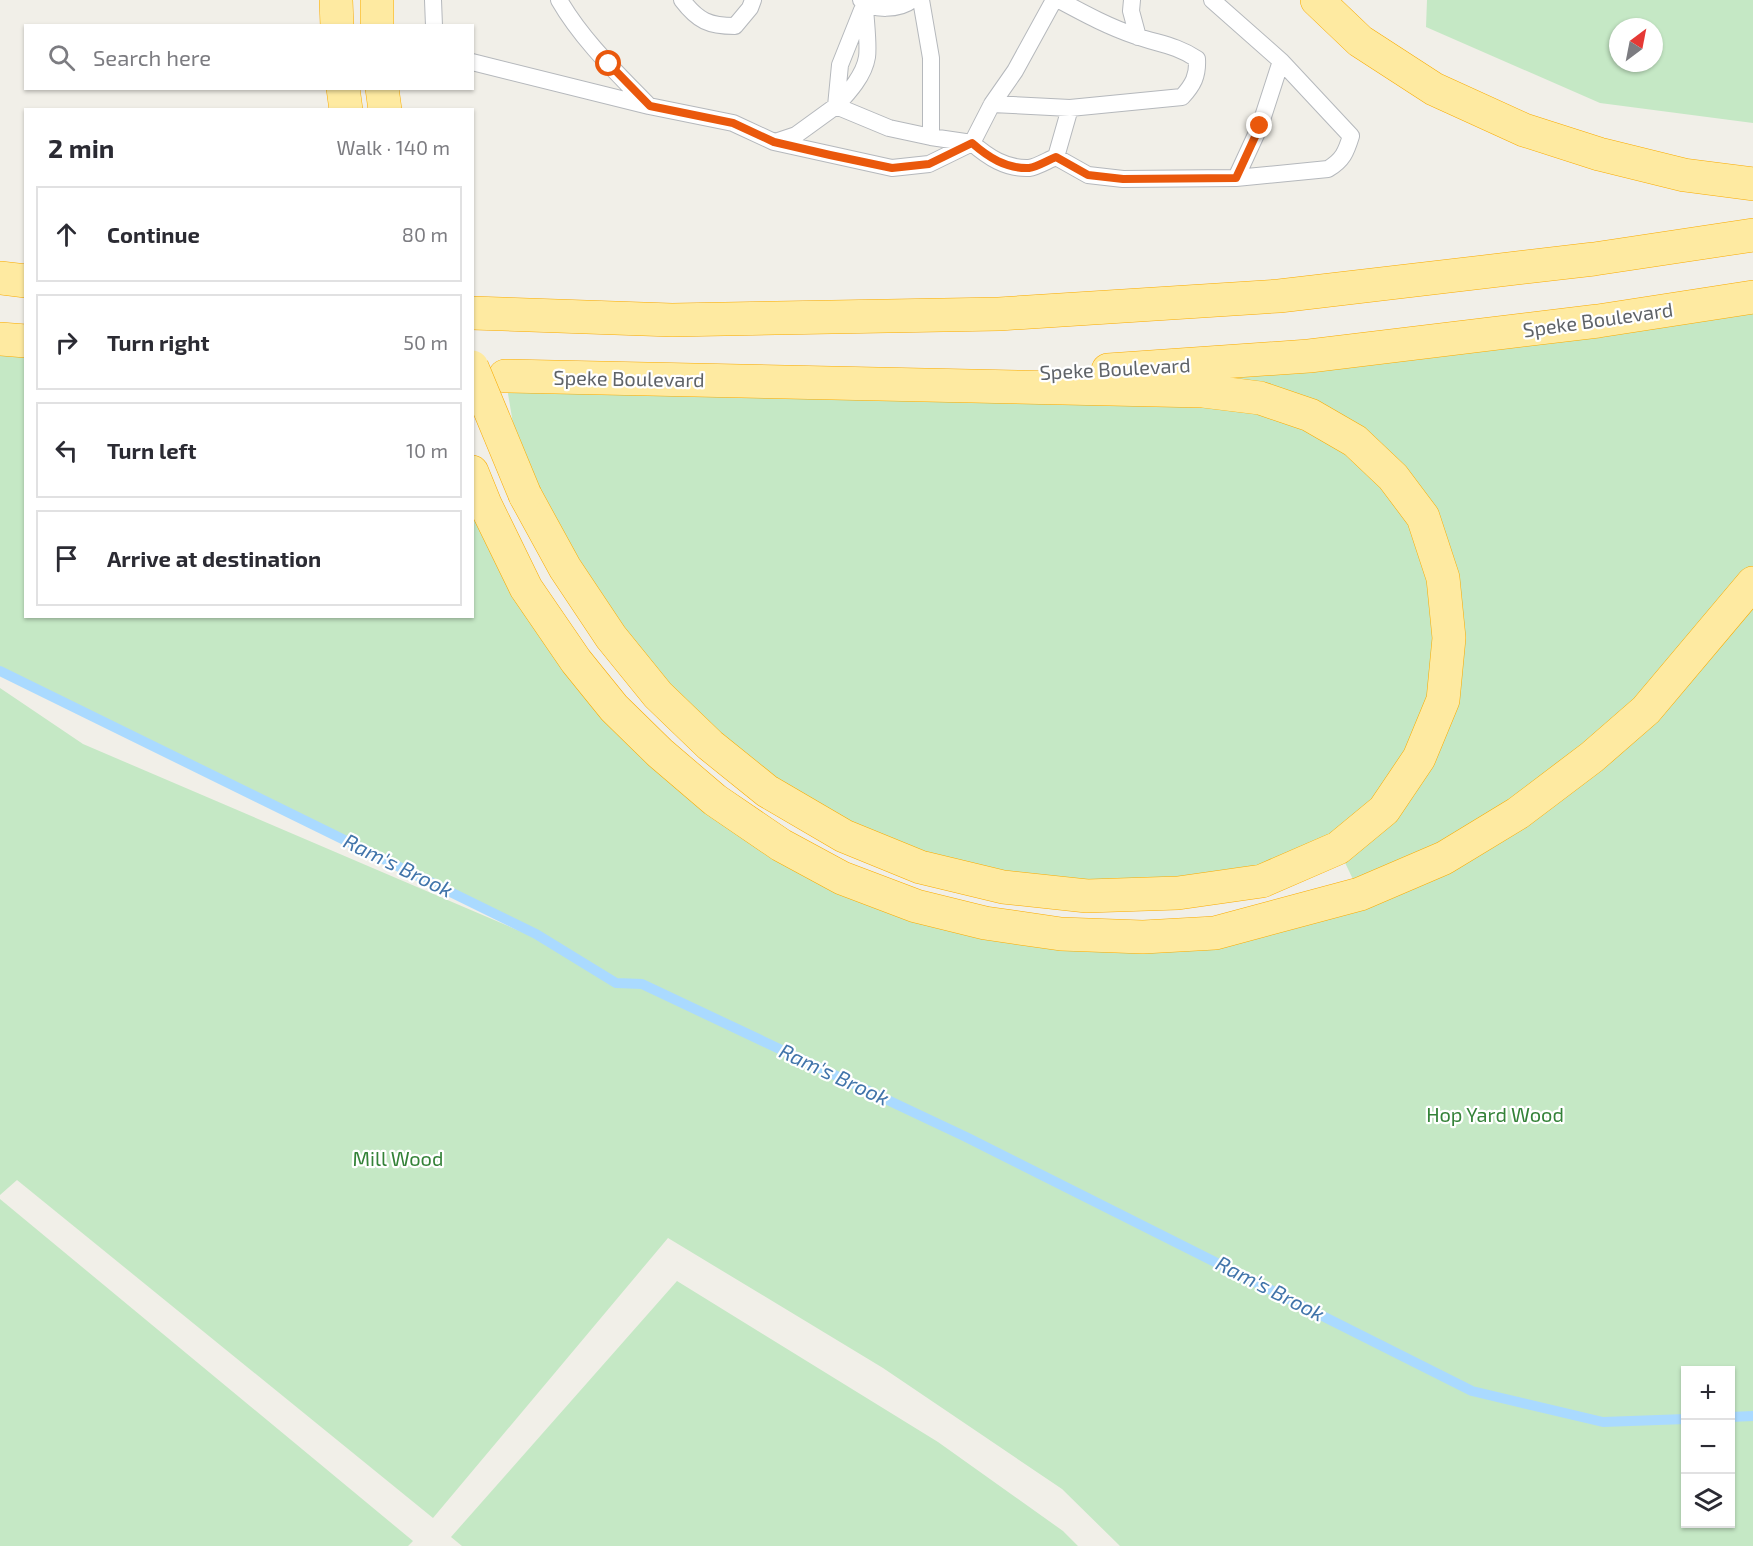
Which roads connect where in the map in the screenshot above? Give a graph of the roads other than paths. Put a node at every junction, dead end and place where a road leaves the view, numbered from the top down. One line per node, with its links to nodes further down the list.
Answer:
1 (336, 0): 15 (highway)
2 (377, 0): 16 (highway)
3 (433, 0): 17 (lane)
4 (558, 0): 24 (lane)
5 (682, 0): 6 (lane)
6 (753, 0)
7 (912, 0): 14 (lane)
8 (921, 0): 29 (lane)
9 (1054, 0): 23 (lane)
10 (1059, 0): 18 (lane)
11 (1132, 0): 18 (lane)
12 (1212, 0): 19 (lane)
13 (1317, 0): 34 (highway)
14 (863, 2): 25 (lane)
15 (337, 24)
16 (377, 24)
17 (434, 24)
18 (1138, 37): 28 (lane)
19 (1281, 61): 33 (lane); 33 (lane)
20 (474, 62): 24 (lane)
21 (343, 90): 26 (highway)
22 (382, 90): 27 (highway)
23 (992, 105): 28 (lane); 31 (lane)
24 (650, 106): 30 (lane)
25 (836, 106): 29 (lane); 30 (lane)
26 (346, 108)
27 (384, 108)
28 (1070, 108): 32 (lane)
29 (931, 137): 31 (lane)
30 (774, 142): 31 (lane)
31 (972, 143): 32 (lane)
32 (1056, 157): 33 (lane)
33 (1236, 178)
34 (1753, 184)
35 (1753, 235): 39 (highway)
36 (0, 278): 37 (highway)
37 (24, 281)
38 (1753, 297): 44 (highway, Speke Boulevard)
39 (474, 313)
40 (0, 339): 41 (highway)
41 (24, 341)
42 (474, 372): 44 (highway, bridge)
43 (474, 374): 44 (highway, Speke Boulevard)
44 (517, 376)
45 (474, 477): 46 (highway)
46 (1753, 583)

